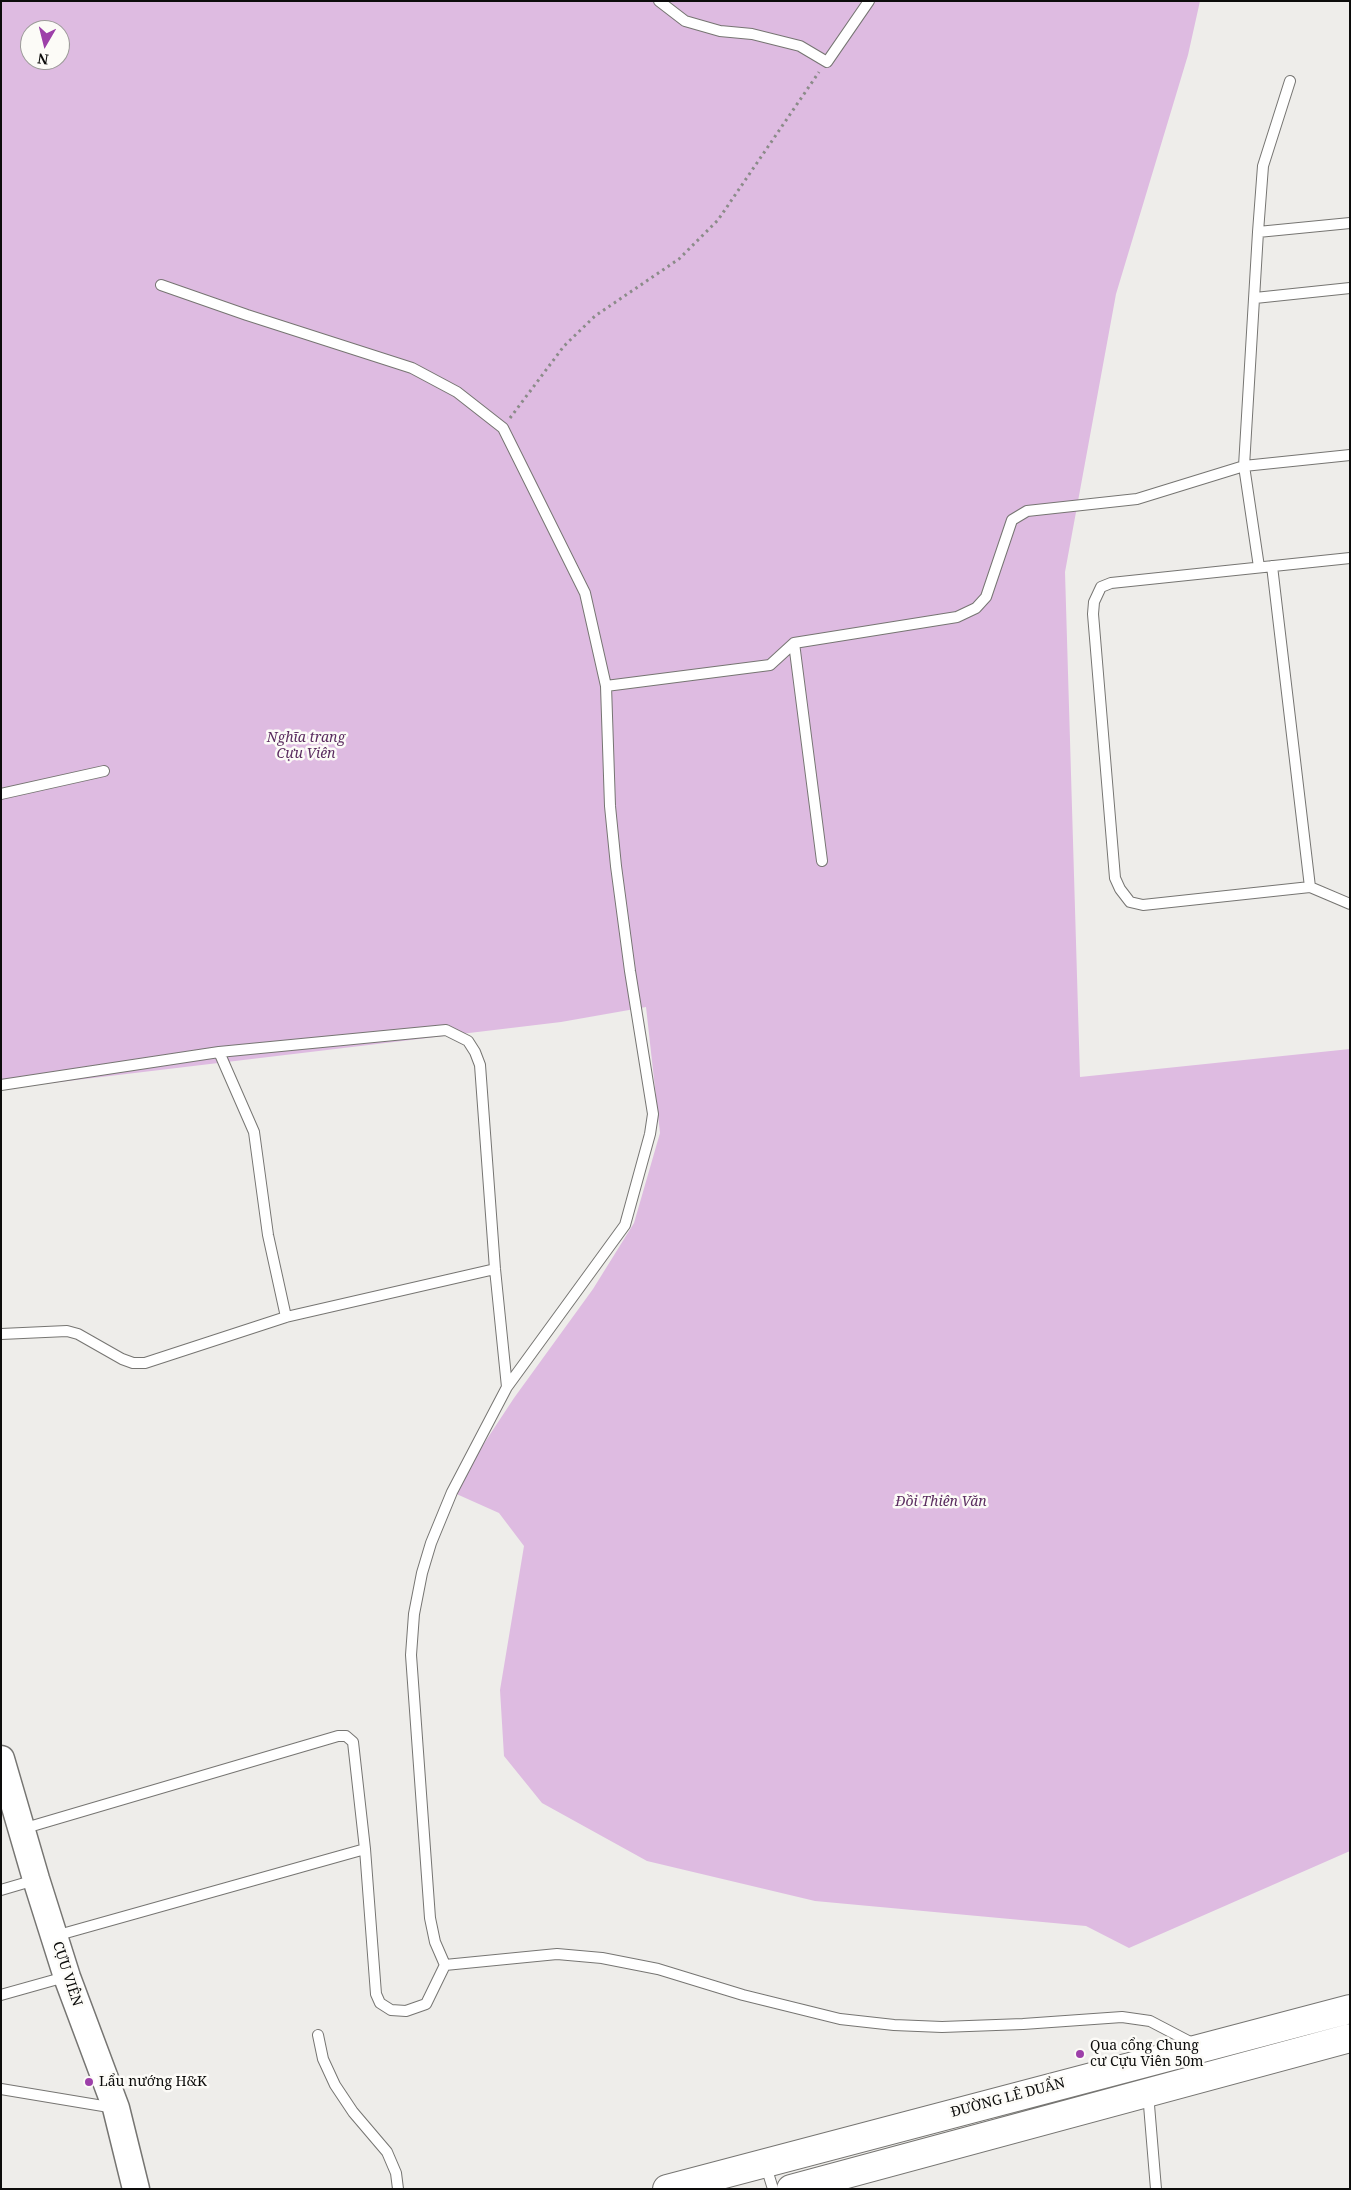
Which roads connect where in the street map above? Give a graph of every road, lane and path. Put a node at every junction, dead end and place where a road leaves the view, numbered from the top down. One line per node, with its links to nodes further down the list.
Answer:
1 (659, 1): 3 (lane)
2 (869, 1): 3 (lane)
3 (827, 62): 10 (path)
4 (1290, 81): 6 (lane)
5 (1350, 223): 6 (lane)
6 (1258, 232): 9 (lane)
7 (162, 285): 10 (lane)
8 (1350, 288): 9 (lane)
9 (1255, 298): 12 (lane)
10 (503, 428): 17 (lane)
11 (1350, 455): 12 (lane)
12 (1244, 466): 15 (lane); 16 (lane)
13 (1350, 558): 14 (lane)
14 (1272, 566): 15 (lane); 21 (lane)
15 (1259, 567): 21 (lane)
16 (794, 643): 17 (lane); 20 (lane)
17 (606, 686): 28 (lane)
18 (104, 771): 19 (lane)
19 (1, 794)
20 (822, 861)
21 (1310, 887): 22 (lane)
22 (1350, 904)
23 (219, 1052): 24 (lane); 25 (lane); 26 (lane)
24 (1, 1084)
25 (495, 1269): 26 (lane); 28 (lane)
26 (286, 1317): 27 (lane)
27 (1, 1334)
28 (507, 1387): 35 (lane)
29 (1, 1759): 30 (street, CỰU VIÊN)
30 (22, 1829): 31 (lane); 32 (street, CỰU VIÊN)
31 (365, 1849): 34 (lane); 35 (lane)
32 (36, 1880): 33 (lane); 34 (street, CỰU VIÊN)
33 (1, 1890)
34 (55, 1936): 36 (street, CỰU VIÊN)
35 (445, 1965): 41 (lane)
36 (67, 1977): 37 (lane); 44 (street, CỰU VIÊN)
37 (1, 1995)
38 (1350, 2009): 41 (main road, ĐƯỜNG LÊ DUẨN)
39 (318, 2036): 47 (lane)
40 (1350, 2038): 41 (main road, ĐƯỜNG LÊ DUẨN)
41 (1205, 2061): 43 (main road, ĐƯỜNG LÊ DUẨN); 45 (main road, ĐƯỜNG LÊ DUẨN)
42 (1, 2089): 44 (lane)
43 (1148, 2091): 50 (main road, ĐƯỜNG LÊ DUẨN); 51 (lane)
44 (116, 2108): 46 (street, CỰU VIÊN)
45 (765, 2163): 48 (main road, ĐƯỜNG LÊ DUẨN); 49 (lane)
46 (136, 2189)
47 (398, 2189)
48 (667, 2189)
49 (773, 2189)
50 (790, 2189)
51 (1156, 2189)

